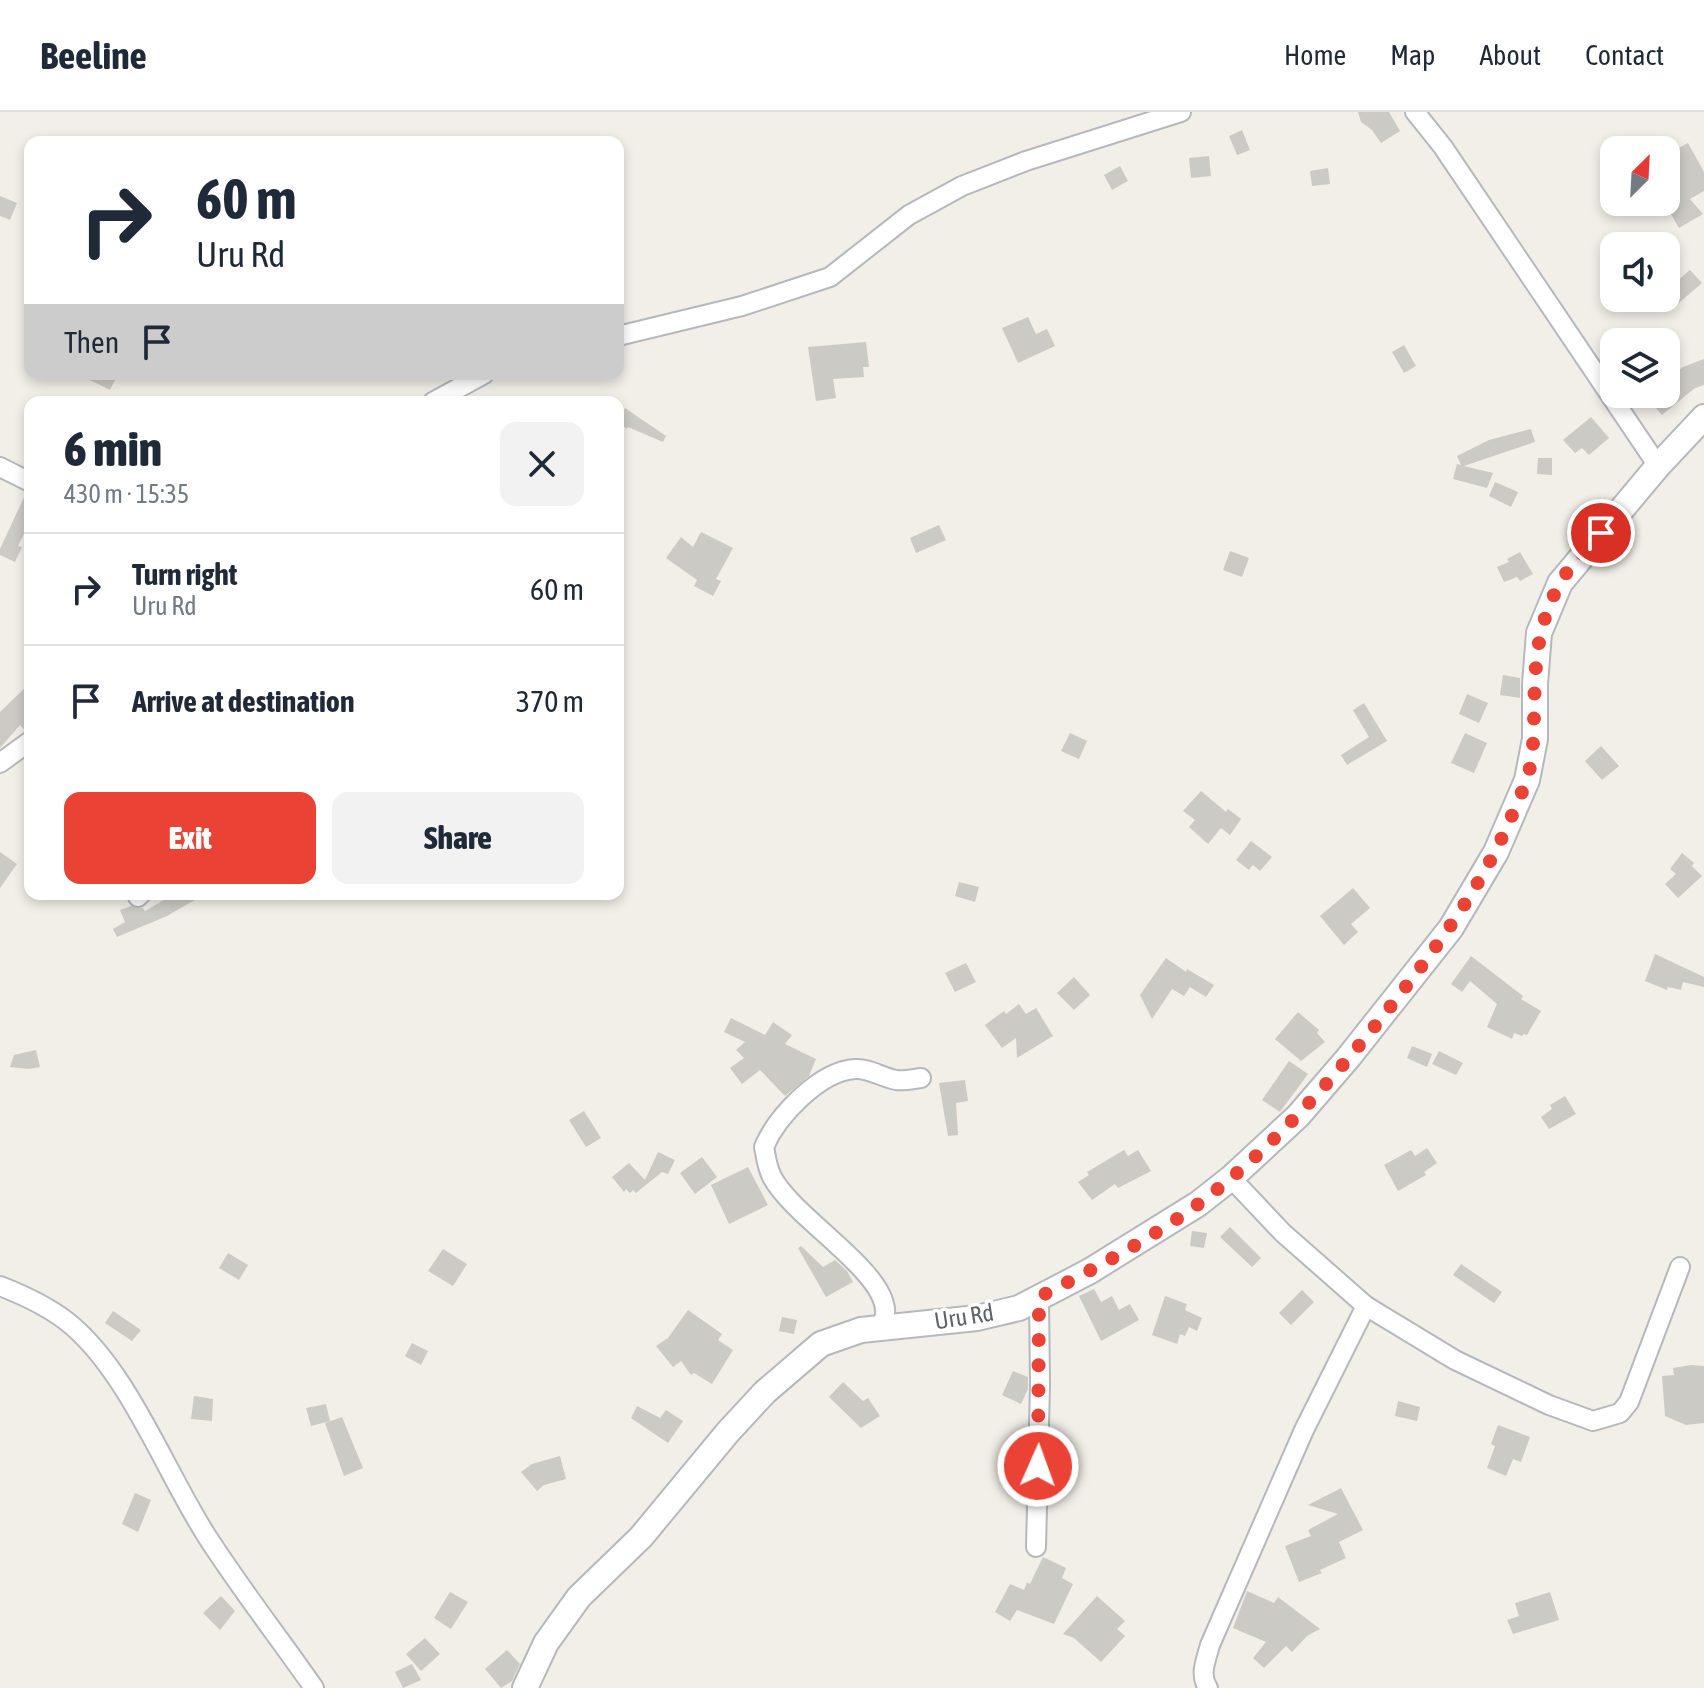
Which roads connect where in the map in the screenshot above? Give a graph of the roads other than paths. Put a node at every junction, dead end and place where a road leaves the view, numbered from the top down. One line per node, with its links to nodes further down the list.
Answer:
1 (1181, 112): 3 (street)
2 (1415, 112): 7 (street)
3 (624, 335)
4 (473, 380): 5 (street)
5 (444, 396)
6 (1704, 417): 7 (street, Uru Rd)
7 (1658, 466): 13 (street, Uru Rd)
8 (0, 467): 9 (street)
9 (24, 479)
10 (24, 745): 11 (street)
11 (0, 763)
12 (921, 1078): 18 (street)
13 (1231, 1178): 16 (street, Uru Rd); 17 (street)
14 (1680, 1267): 17 (street)
15 (0, 1286): 20 (street)
16 (1039, 1297): 18 (street, Uru Rd); 19 (street)
17 (1366, 1306): 22 (street)
18 (882, 1328): 21 (street, Uru Rd)
19 (1036, 1547)
20 (314, 1688)
21 (525, 1688)
22 (1208, 1688)

